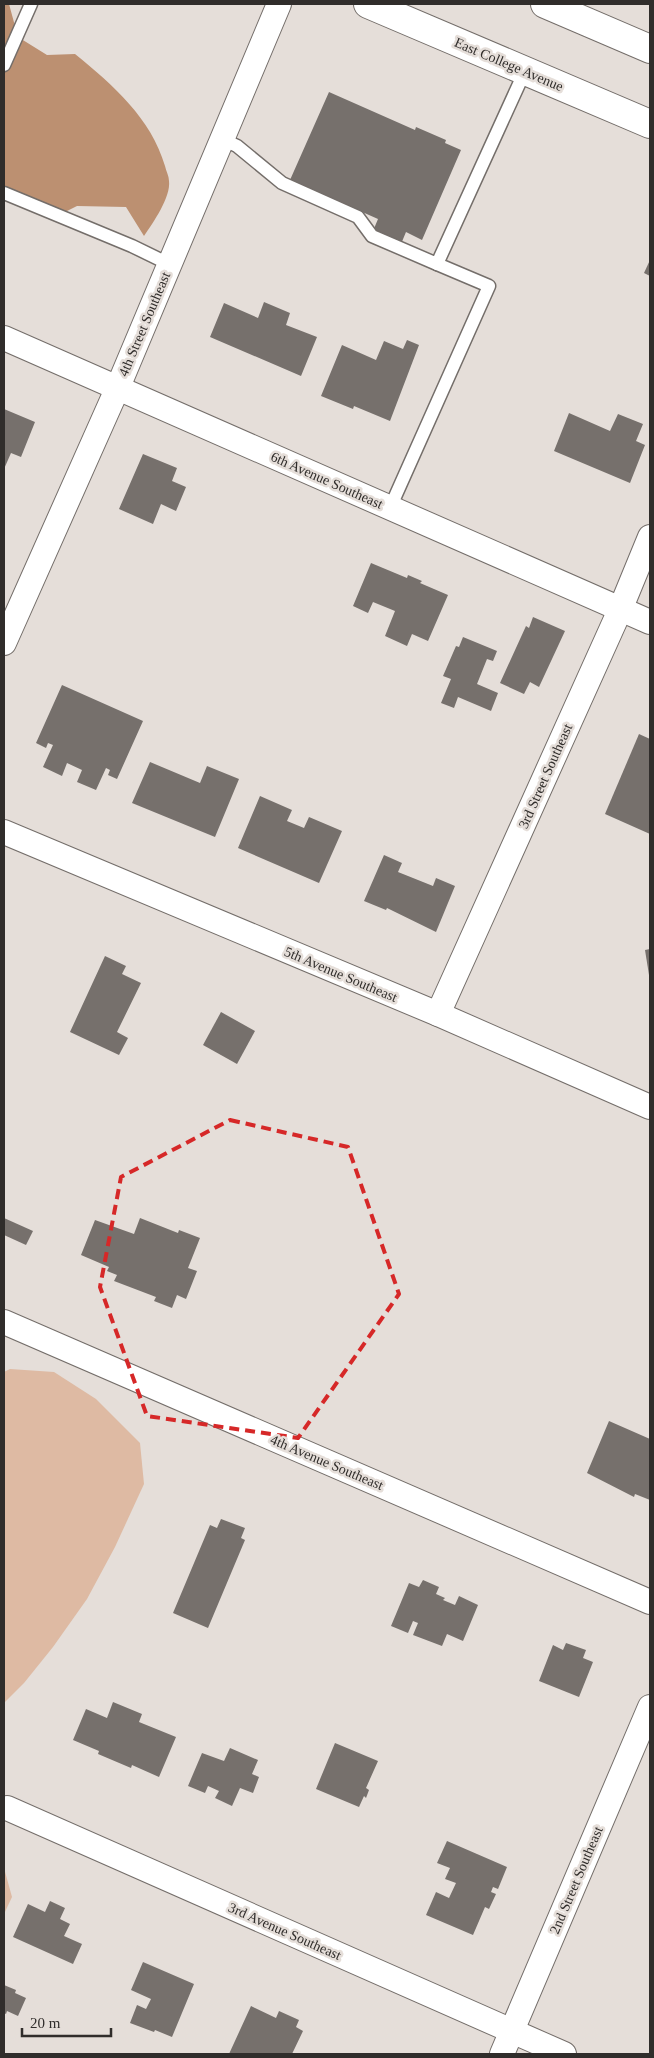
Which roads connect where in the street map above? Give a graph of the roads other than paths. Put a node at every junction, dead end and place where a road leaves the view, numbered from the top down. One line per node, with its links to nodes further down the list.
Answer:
1 (31, 4): 6 (lane)
2 (279, 4): 9 (street, 4th Street Southeast)
3 (368, 4): 7 (main road, East College Avenue)
4 (546, 4): 5 (main road)
5 (650, 49)
6 (4, 65)
7 (525, 71): 8 (main road, East College Avenue); 12 (lane)
8 (650, 124)
9 (222, 139): 11 (street, 4th Street Southeast); 12 (lane)
10 (4, 193): 11 (lane)
11 (169, 264): 14 (street, 4th Street Southeast)
12 (437, 264): 15 (lane)
13 (4, 338): 14 (street, 6th Avenue Southeast)
14 (118, 387): 15 (street, 6th Avenue Southeast); 19 (street, 4th Street Southeast)
15 (390, 508): 17 (street, 6th Avenue Southeast)
16 (650, 537): 17 (street, 3rd Street Southeast)
17 (620, 610): 18 (street, 6th Avenue Southeast); 21 (street, 3rd Street Southeast)
18 (650, 622)
19 (4, 643)
20 (4, 832): 21 (street, 5th Avenue Southeast)
21 (438, 1014): 22 (street, 5th Avenue Southeast)
22 (650, 1106)
23 (4, 1322): 24 (street, 4th Avenue Southeast)
24 (650, 1602)
25 (650, 1706): 27 (street, 2nd Street Southeast)
26 (7, 1808): 27 (street, 3rd Avenue Southeast)
27 (512, 2032): 28 (street, 2nd Street Southeast); 29 (street, 3rd Avenue Southeast)
28 (502, 2054)
29 (564, 2054)

